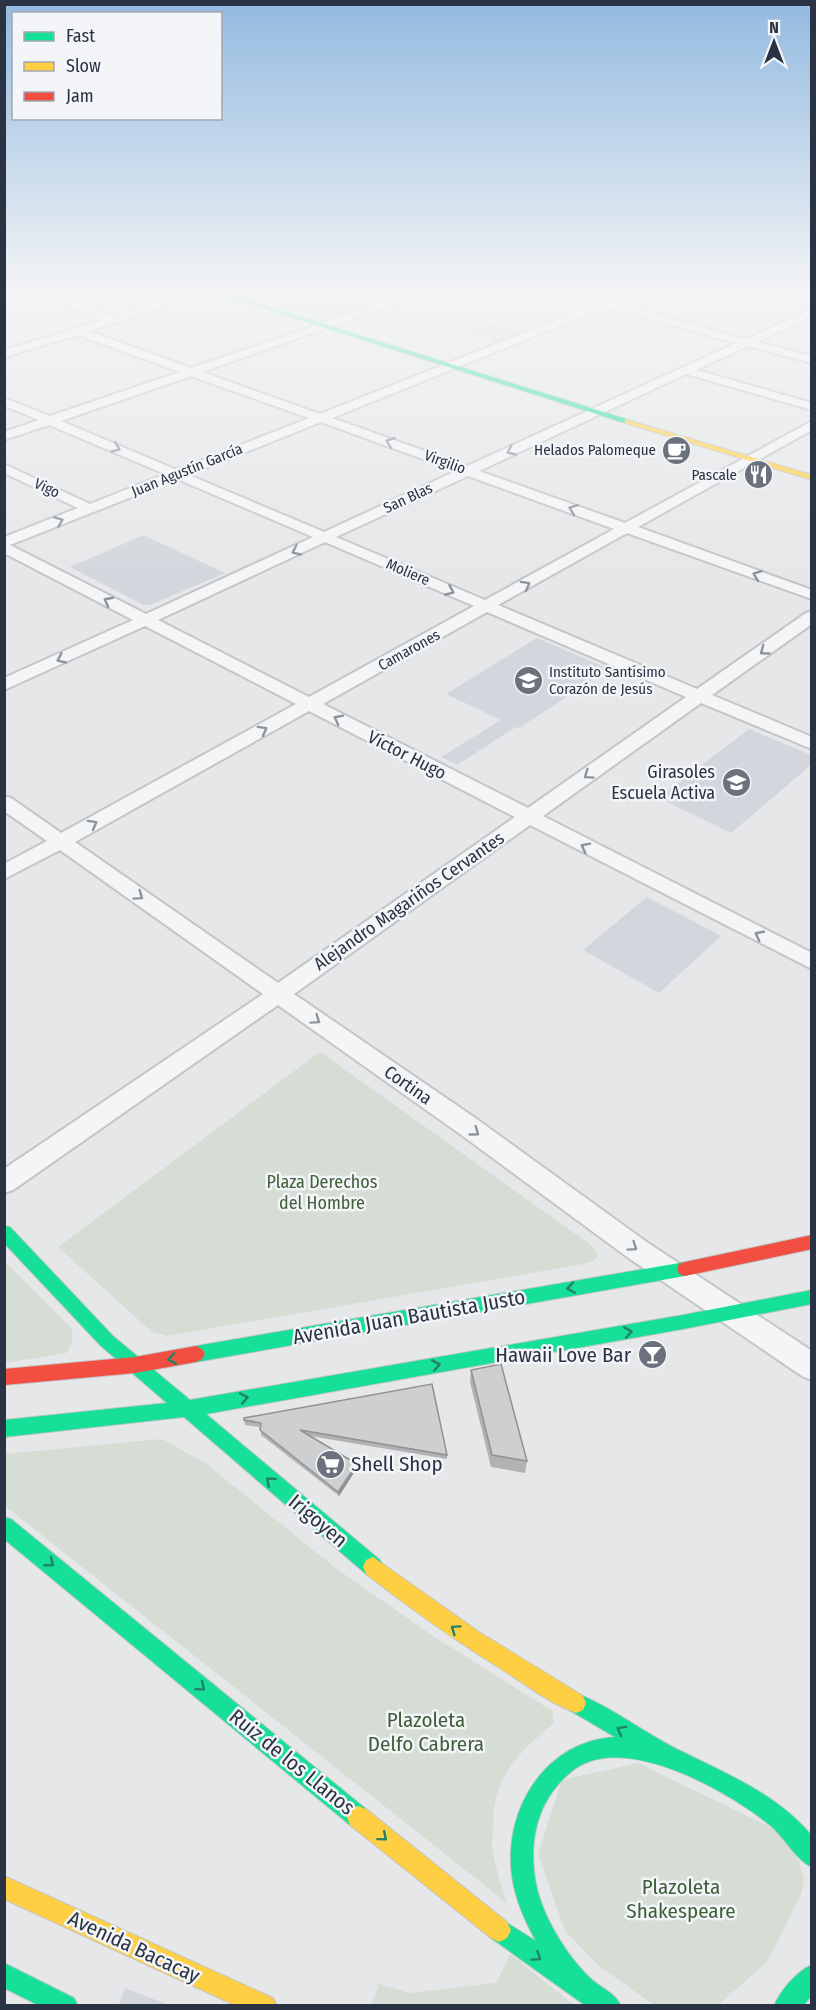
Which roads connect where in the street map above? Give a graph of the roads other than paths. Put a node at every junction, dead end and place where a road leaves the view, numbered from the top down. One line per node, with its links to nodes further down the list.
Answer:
1 (152, 385): 11 (street)
2 (231, 385): 10 (street, Virgilio)
3 (408, 385): 10 (street, Juan Agustín García)
4 (509, 385): 9 (main road)
5 (652, 385): 9 (street, San Blas)
6 (735, 385): 8 (street)
7 (4, 401): 11 (street, Moliere)
8 (812, 407)
9 (594, 411): 14 (main road); 16 (street, San Blas, one-way to 16)
10 (321, 417): 16 (street, Virgilio, one-way to 10); 17 (street, Juan Agustín García)
11 (50, 420): 13 (street); 17 (street, Moliere, one-way to 17)
12 (812, 425): 14 (street, Camarones)
13 (4, 436)
14 (749, 459): 18 (main road); 20 (street, Camarones)
15 (4, 468): 19 (street, Vigo)
16 (467, 471): 20 (street, Virgilio, one-way to 16); 21 (street, San Blas)
17 (177, 474): 19 (street, Juan Agustín García); 21 (street, Moliere)
18 (812, 478)
19 (90, 509): 22 (street, Juan Agustín García, one-way to 19)
20 (627, 528): 23 (street, Virgilio, one-way to 20); 24 (street, Camarones, one-way to 20)
21 (325, 537): 24 (street, Moliere, one-way to 24); 26 (street, San Blas, one-way to 26)
22 (4, 544): 26 (street, Víctor Hugo, one-way to 22)
23 (812, 595)
24 (487, 606): 28 (street, Moliere); 29 (street, Camarones)
25 (812, 616): 28 (street, Alejandro Magariños Cervantes, one-way to 28)
26 (145, 620): 27 (street, San Blas, one-way to 27); 29 (street, Víctor Hugo)
27 (4, 685)
28 (699, 697): 30 (street, Moliere); 32 (street, Alejandro Magariños Cervantes, one-way to 32)
29 (309, 704): 32 (street, Víctor Hugo, one-way to 29); 33 (street, Camarones, one-way to 29)
30 (812, 744)
31 (4, 802): 33 (street, Cortina)
32 (527, 817): 35 (street, Víctor Hugo, one-way to 32); 36 (street, Alejandro Magariños Cervantes)
33 (61, 842): 34 (street, Camarones); 36 (street, Cortina, one-way to 36)
34 (4, 873)
35 (812, 962)
36 (277, 994): 37 (street, Alejandro Magariños Cervantes); 40 (street, Cortina, one-way to 40)
37 (4, 1182)
38 (4, 1232): 43 (main road, Irigoyen)
39 (812, 1242): 40 (main road, Avenida Juan Bautista Justo)
40 (670, 1271): 42 (street, Cortina); 43 (main road, Avenida Juan Bautista Justo, one-way to 43)
41 (812, 1297): 42 (main road)
42 (732, 1313): 44 (street, Cortina); 46 (main road, one-way to 42)
43 (135, 1365): 45 (main road, Avenida Juan Bautista Justo); 46 (main road, Irigoyen)
44 (812, 1368)
45 (4, 1377)
46 (186, 1409): 47 (main road); 49 (main road, Irigoyen, one-way to 46)
47 (4, 1429)
48 (4, 1526): 56 (main road, Ruiz de los Llanos, one-way to 56)
49 (673, 1758): 50 (main road); 56 (main road)
50 (765, 1807): 51 (main road); 52 (main road)
51 (802, 1819)
52 (812, 1856)
53 (4, 1887): 58 (main road, Avenida Bacacay)
54 (4, 1976): 57 (main road)
55 (812, 1977): 60 (main road)
56 (586, 1990): 59 (main road)
57 (66, 2006)
58 (265, 2006)
59 (609, 2006)
60 (786, 2006)

